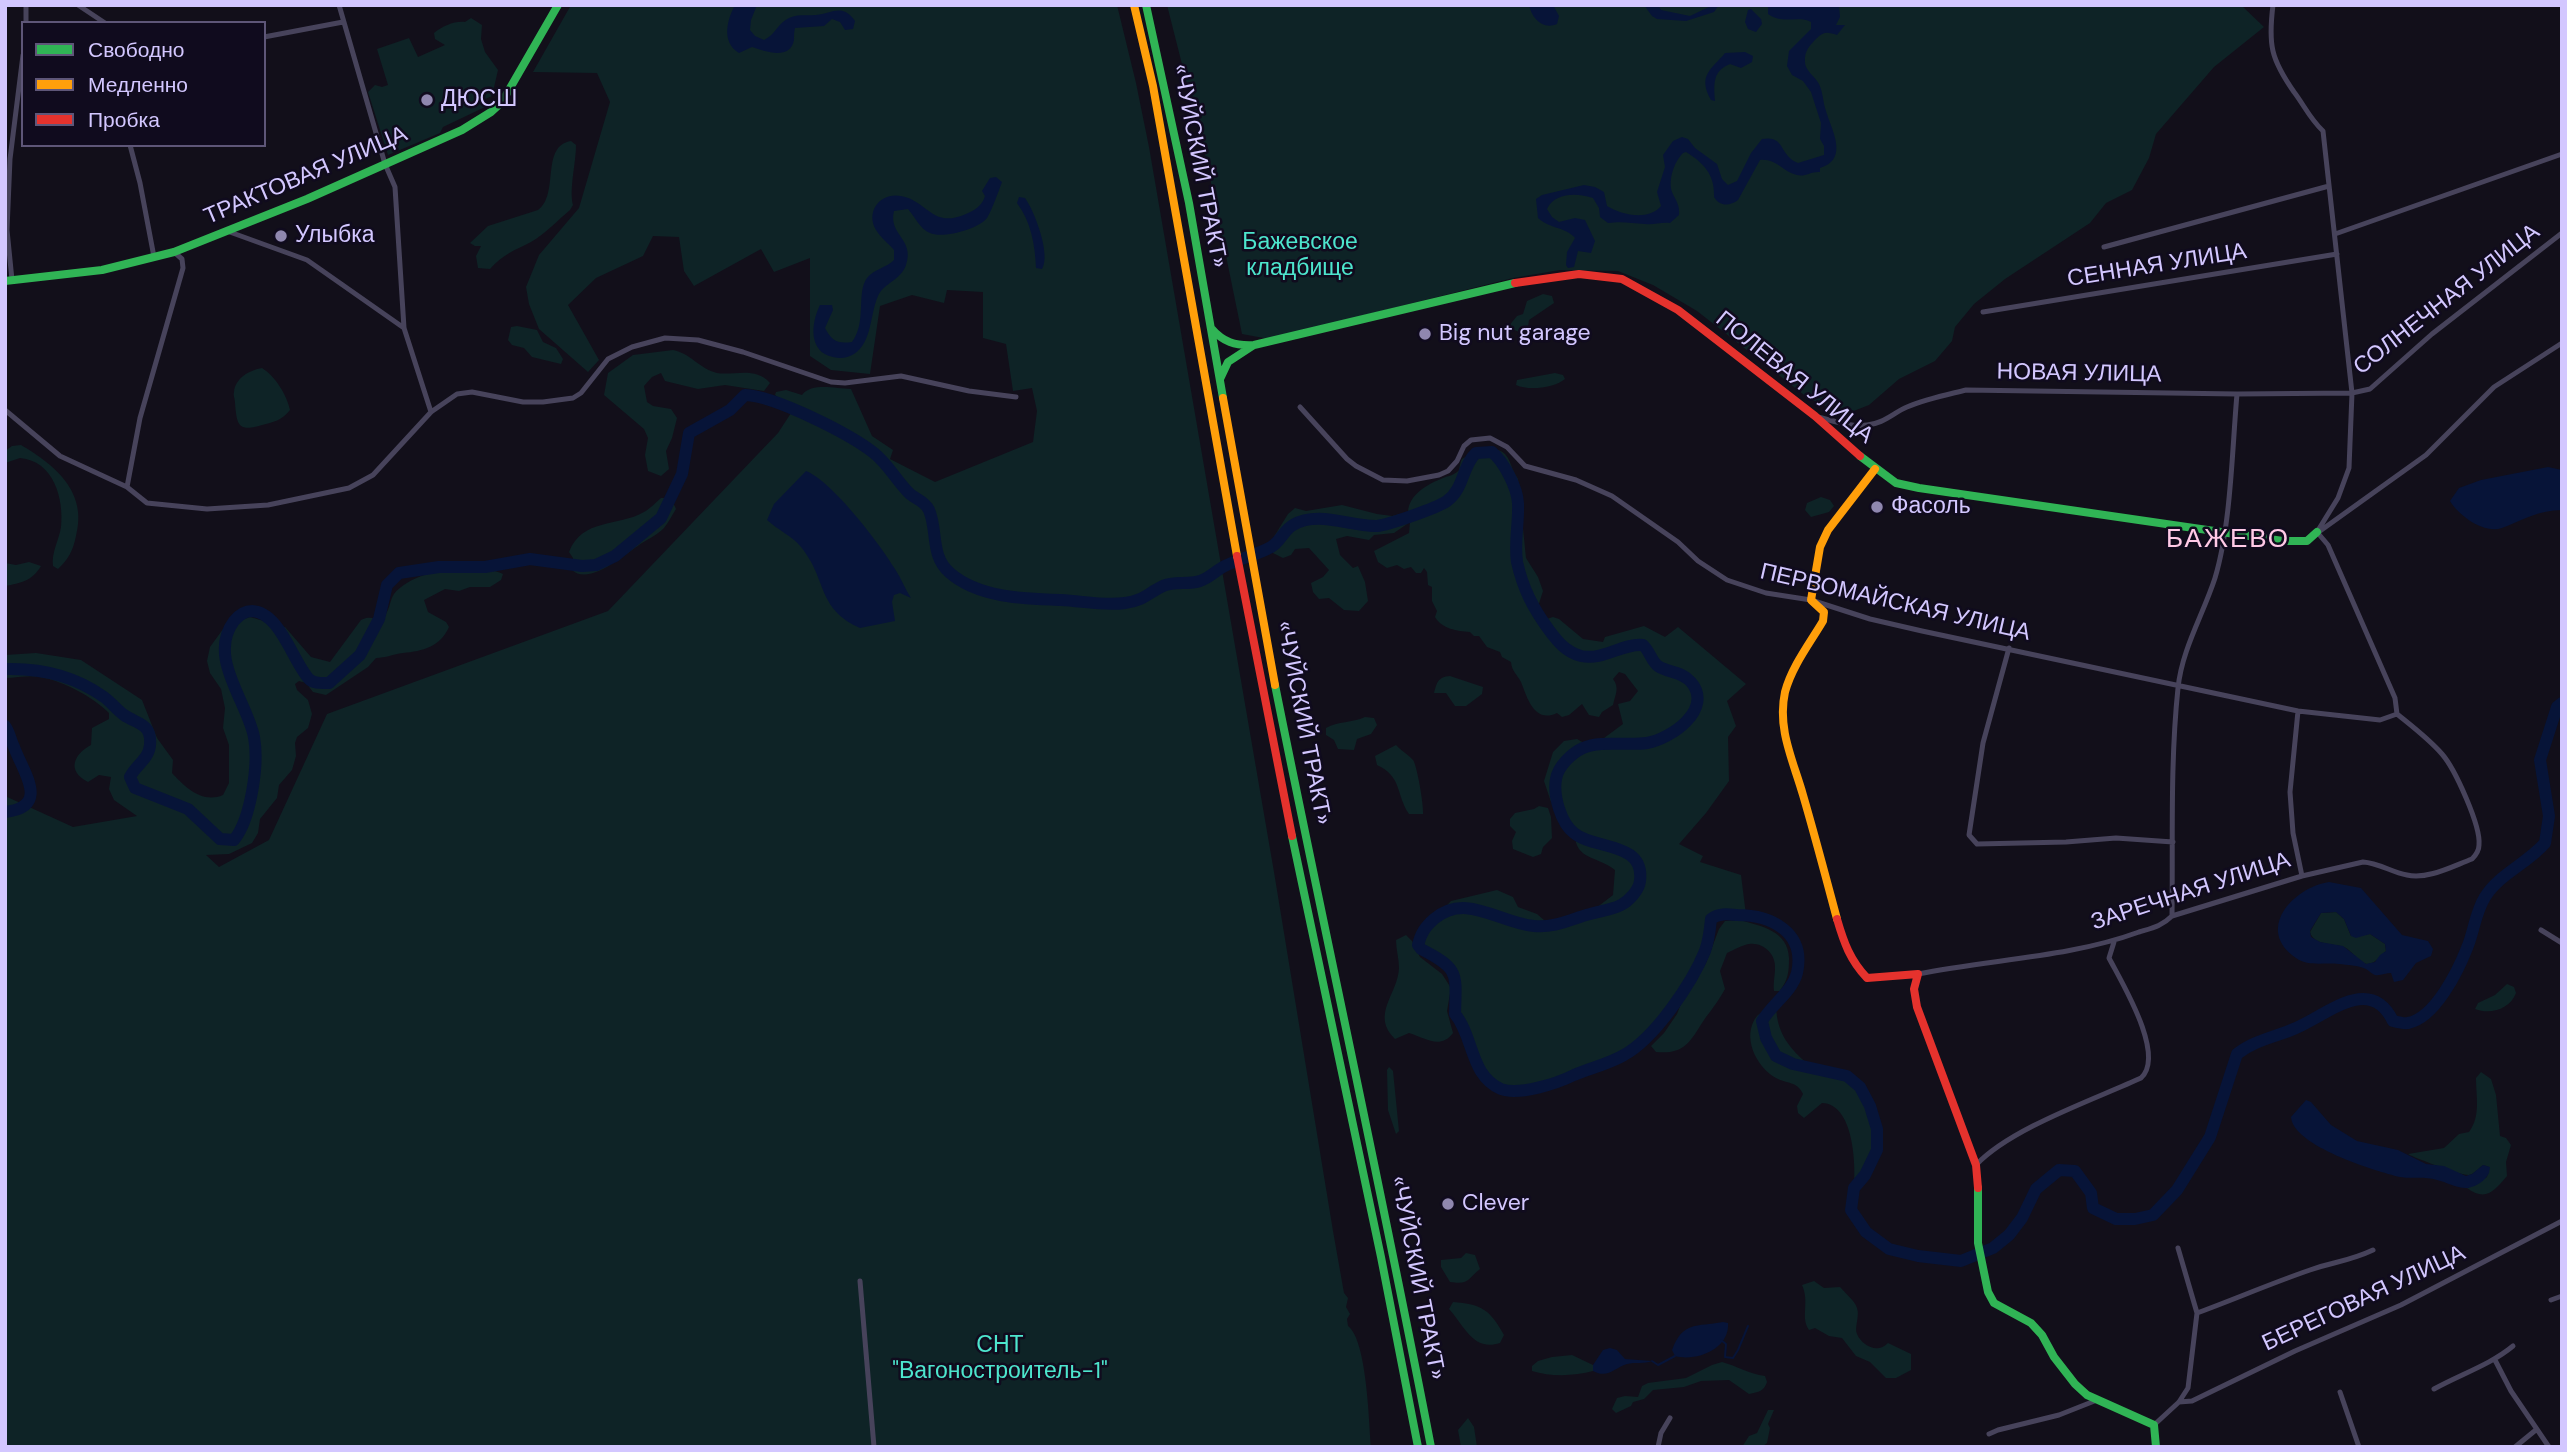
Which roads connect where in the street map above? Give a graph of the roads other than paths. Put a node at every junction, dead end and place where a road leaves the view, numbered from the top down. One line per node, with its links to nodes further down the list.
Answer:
1 (78, 5): 7 (street)
2 (339, 5): 8 (street)
3 (558, 5): 13 (main road, ТРАКТОВАЯ УЛИЦА)
4 (1134, 5): 72 (main road, «ЧУЙСКИЙ ТРАКТ»)
5 (1146, 5): 25 (main road, «ЧУЙСКИЙ ТРАКТ»)
6 (2273, 5): 14 (street)
7 (102, 21)
8 (343, 22): 9 (street); 13 (street)
9 (266, 37)
10 (21, 93): 15 (street)
11 (131, 147): 22 (street)
12 (2562, 154): 18 (street)
13 (385, 164): 16 (main road, ТРАКТОВАЯ УЛИЦА); 26 (street)
14 (2329, 186): 18 (street); 19 (street)
15 (6, 230): 23 (street)
16 (227, 231): 20 (main road, ТРАКТОВАЯ УЛИЦА); 26 (street)
17 (2562, 233): 30 (street, СОЛНЕЧНАЯ УЛИЦА)
18 (2335, 234): 21 (street)
19 (2104, 247)
20 (174, 252): 22 (main road, ТРАКТОВАЯ УЛИЦА); 38 (street)
21 (2337, 254): 24 (street, СЕННАЯ УЛИЦА); 30 (street)
22 (154, 257): 23 (main road, ТРАКТОВАЯ УЛИЦА)
23 (8, 280)
24 (1983, 312)
25 (1209, 326): 28 (main road); 29 (main road, «ЧУЙСКИЙ ТРАКТ»)
26 (404, 328): 35 (street)
27 (2562, 343): 40 (street)
28 (1254, 345): 29 (main road); 36 (main road, ПОЛЕВАЯ УЛИЦА)
29 (1220, 386): 73 (main road, «ЧУЙСКИЙ ТРАКТ»)
30 (2352, 393): 31 (street, НОВАЯ УЛИЦА); 40 (street)
31 (2237, 394): 36 (street, НОВАЯ УЛИЦА); 39 (street)
32 (1016, 397): 35 (street)
33 (1300, 407): 41 (street, ПЕРВОМАЙСКАЯ УЛИЦА)
34 (5, 410): 38 (street)
35 (431, 412): 38 (street)
36 (1815, 416): 37 (main road, ПОЛЕВАЯ УЛИЦА)
37 (1875, 469): 39 (main road, ПОЛЕВАЯ УЛИЦА); 41 (main road)
38 (127, 487)
39 (2224, 532): 40 (main road, ПОЛЕВАЯ УЛИЦА); 43 (street)
40 (2317, 532): 45 (street)
41 (1811, 600): 42 (street, ПЕРВОМАЙСКАЯ УЛИЦА); 52 (main road, ЗАРЕЧНАЯ УЛИЦА)
42 (2009, 648): 43 (street, ПЕРВОМАЙСКАЯ УЛИЦА); 46 (street)
43 (2178, 686): 44 (street, ПЕРВОМАЙСКАЯ УЛИЦА); 46 (street)
44 (2298, 711): 45 (street, ПЕРВОМАЙСКАЯ УЛИЦА); 47 (street)
45 (2397, 714): 47 (street, ЗАРЕЧНАЯ УЛИЦА)
46 (2173, 842): 48 (street)
47 (2302, 876): 48 (street, ЗАРЕЧНАЯ УЛИЦА)
48 (2172, 916): 50 (street, ЗАРЕЧНАЯ УЛИЦА)
49 (2541, 930): 51 (street)
50 (2114, 941): 52 (street, ЗАРЕЧНАЯ УЛИЦА); 53 (street)
51 (2562, 943)
52 (1918, 974): 53 (main road)
53 (1976, 1165): 65 (main road)
54 (2562, 1221): 66 (street, БЕРЕГОВАЯ УЛИЦА)
55 (2178, 1248): 60 (street)
56 (2373, 1250): 60 (street)
57 (860, 1281): 71 (street)
58 (2562, 1296): 59 (street)
59 (2552, 1300)
60 (2197, 1313): 66 (street)
61 (2513, 1346): 62 (street)
62 (2495, 1360): 63 (street); 69 (street)
63 (2434, 1389)
64 (2340, 1392): 76 (street)
65 (2097, 1400): 68 (main road); 70 (street)
66 (2179, 1402): 68 (street)
67 (1670, 1418): 74 (street)
68 (2154, 1425): 75 (main road)
69 (2537, 1429): 77 (street); 78 (street)
70 (1989, 1434)
71 (874, 1447)
72 (1418, 1447)
73 (1431, 1447)
74 (1658, 1447)
75 (2156, 1447)
76 (2359, 1447)
77 (2515, 1447)
78 (2549, 1447)

